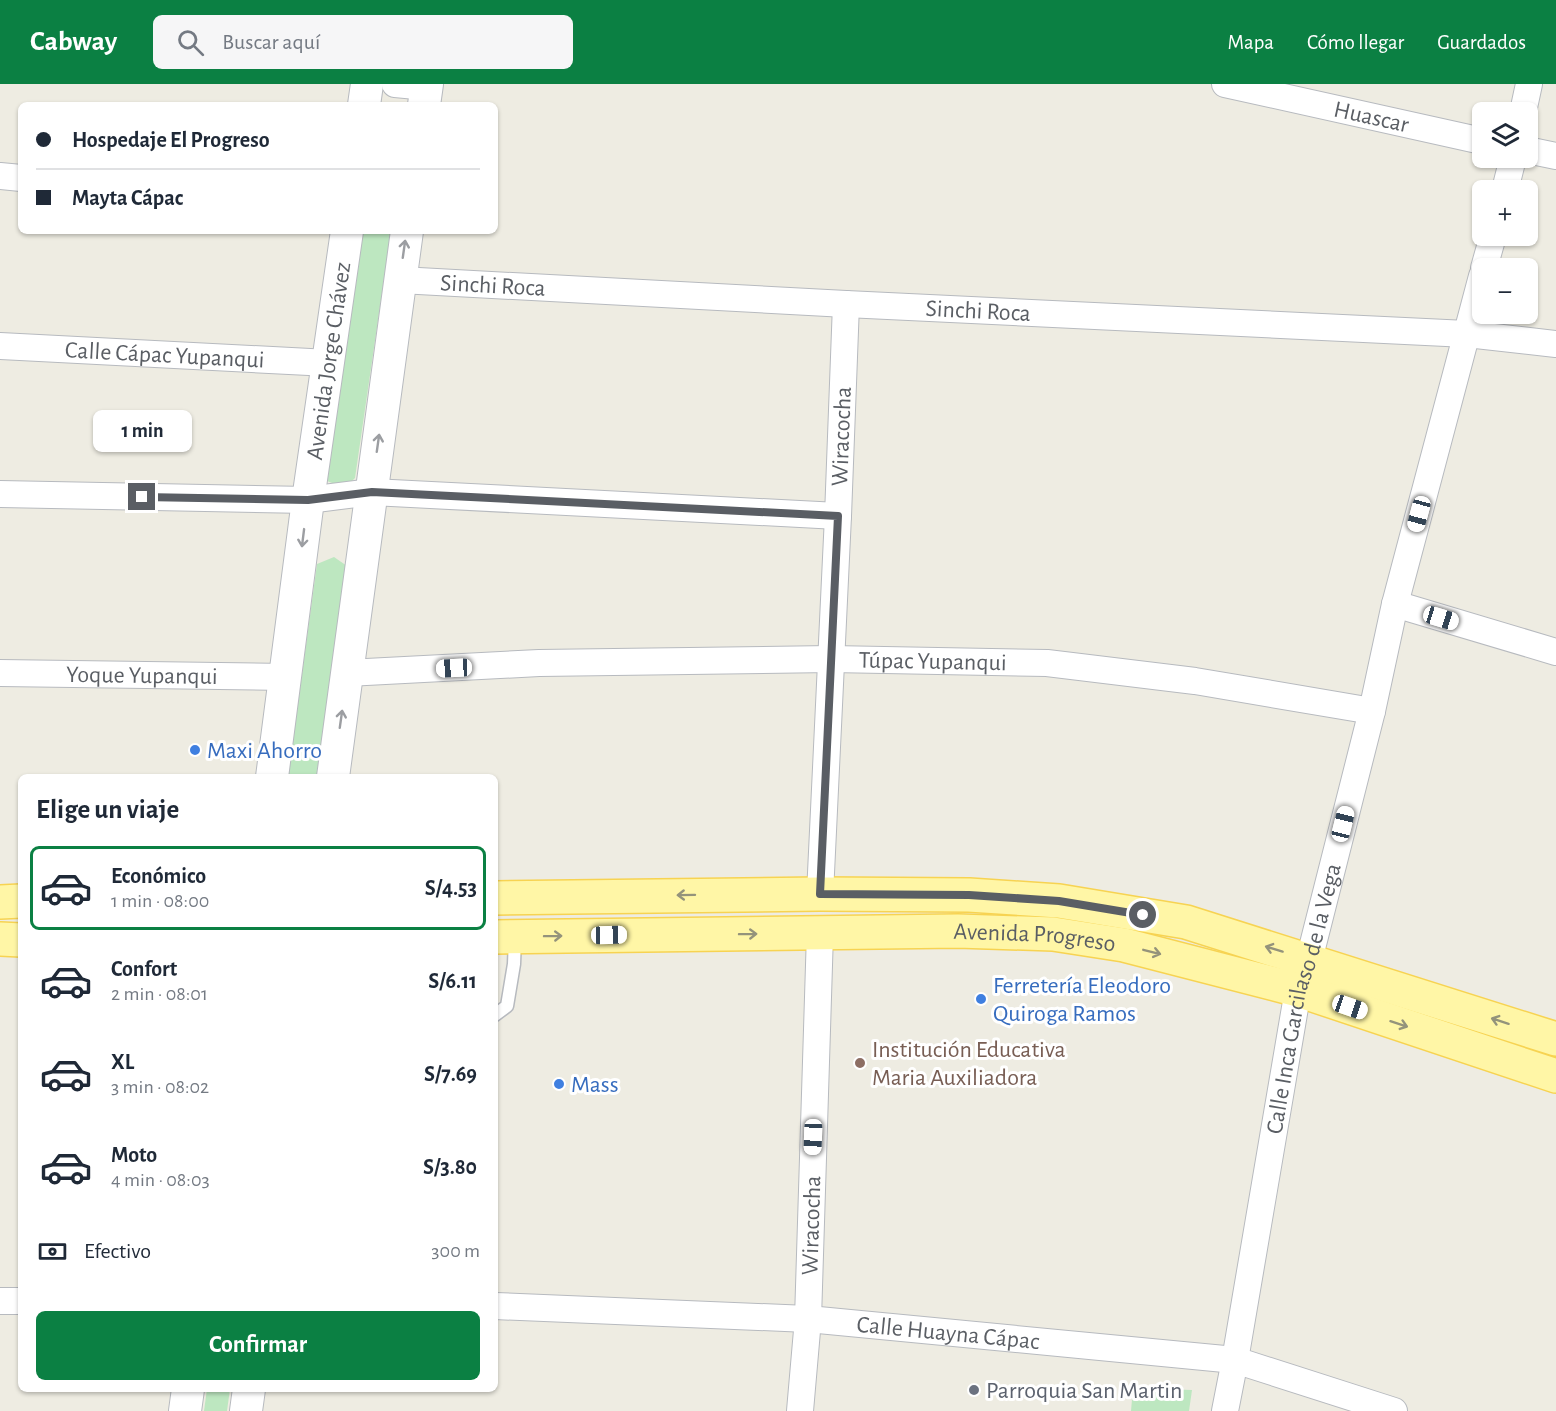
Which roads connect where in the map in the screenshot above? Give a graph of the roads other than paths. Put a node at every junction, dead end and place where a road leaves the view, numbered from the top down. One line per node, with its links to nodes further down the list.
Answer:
1 (367, 84): 7 (street)
2 (395, 84): 6 (street)
3 (1225, 84): 5 (street, Huascar)
4 (1529, 84): 8 (street)
5 (1257, 88): 9 (street, Huascar)
6 (426, 92)
7 (364, 102)
8 (1525, 102)
9 (1472, 139)
10 (1538, 152): 11 (street)
11 (1556, 156)
12 (0, 176): 13 (street)
13 (18, 178)
14 (347, 234): 22 (street, Avenida Jorge Chávez)
15 (407, 234): 16 (street, one-way to 15)
16 (400, 280): 17 (street, Sinchi Roca); 23 (street, one-way to 16)
17 (846, 304): 19 (street, Sinchi Roca); 26 (street, Wiracocha)
18 (1472, 315): 19 (street, Calle Inca Garcilaso de la Vega)
19 (1467, 334): 20 (street, Sinchi Roca); 27 (street, Calle Inca Garcilaso de la Vega)
20 (1556, 344)
21 (0, 346): 22 (street, Calle Cápac Yupanqui)
22 (329, 363): 25 (street, Avenida Jorge Chávez)
23 (372, 492): 25 (street); 26 (street); 31 (street)
24 (0, 494): 25 (street)
25 (308, 500): 32 (street, Avenida Jorge Chávez, one-way to 32)
26 (838, 516): 29 (street, Wiracocha)
27 (1395, 604): 28 (street); 33 (street, Calle Inca Garcilaso de la Vega)
28 (1556, 652)
29 (831, 659): 31 (street, Túpac Yupanqui); 33 (street, Túpac Yupanqui); 36 (street, Wiracocha)
30 (0, 673): 32 (street, Yoque Yupanqui)
31 (347, 673): 35 (street, one-way to 31)
32 (286, 677): 34 (street, Avenida Jorge Chávez)
33 (1372, 711): 44 (street, Calle Inca Garcilaso de la Vega)
34 (272, 774)
35 (333, 774)
36 (820, 894): 37 (main road, Avenida Progreso, one-way to 37); 44 (main road, Avenida Progreso, one-way to 36)
37 (498, 898)
38 (0, 902): 39 (main road)
39 (18, 902)
40 (820, 933): 41 (main road, Avenida Progreso, one-way to 40); 44 (main road, Avenida Progreso, one-way to 44); 51 (street, Wiracocha)
41 (505, 936): 45 (lane)
42 (0, 939): 43 (main road)
43 (18, 940)
44 (1303, 975): 46 (main road, Avenida Progreso, one-way to 44); 47 (main road, Avenida Progreso, one-way to 47); 52 (street, Calle Inca Garcilaso de la Vega)
45 (498, 1012)
46 (1556, 1039)
47 (1556, 1076)
48 (0, 1301): 49 (street)
49 (18, 1301)
50 (498, 1306): 51 (street, Calle Huayna Cápac)
51 (808, 1319): 52 (street, Calle Huayna Cápac); 57 (street, Wiracocha)
52 (1235, 1360): 58 (street, Calle Inca Garcilaso de la Vega); 59 (street, Calle Huayna Cápac)
53 (188, 1392): 55 (street)
54 (249, 1392): 56 (street)
55 (185, 1411)
56 (246, 1411)
57 (800, 1411)
58 (1225, 1411)
59 (1394, 1411)

